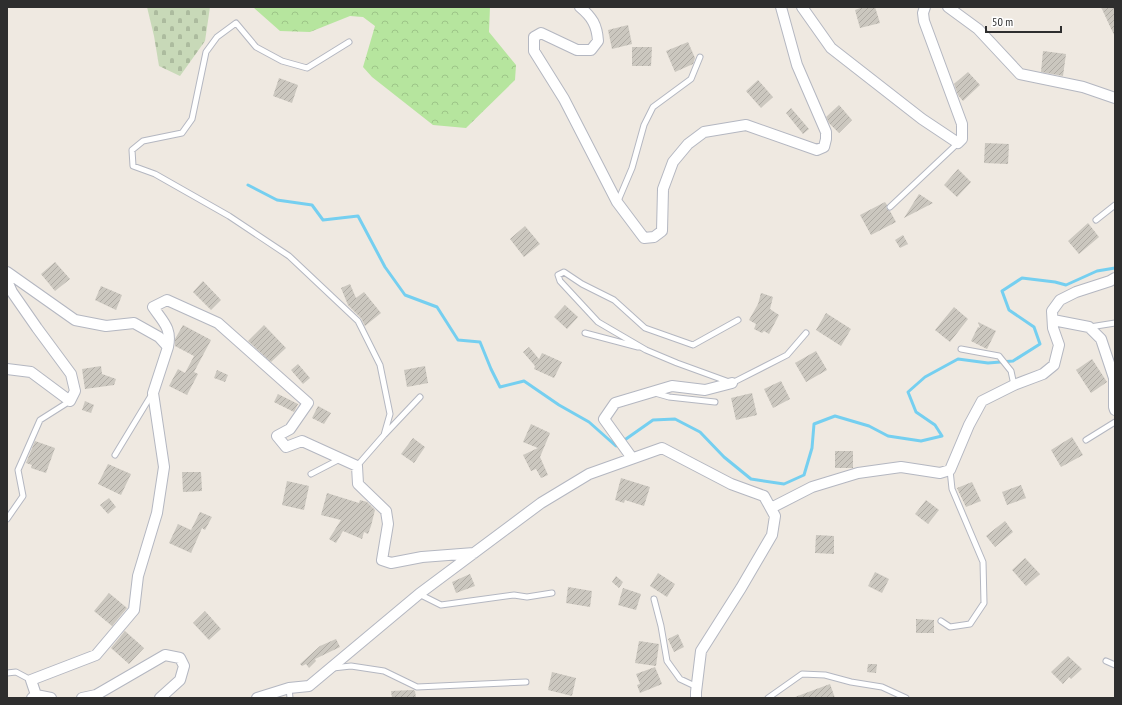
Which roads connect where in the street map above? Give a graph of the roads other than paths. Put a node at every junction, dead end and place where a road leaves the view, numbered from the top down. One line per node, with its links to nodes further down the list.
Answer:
1 (580, 7): 10 (street)
2 (781, 7): 10 (street)
3 (802, 7): 9 (street)
4 (925, 7): 9 (street)
5 (948, 7): 8 (street)
6 (349, 42): 36 (lane)
7 (700, 58): 10 (lane)
8 (1115, 98)
9 (958, 143): 12 (lane)
10 (617, 202)
11 (1115, 205): 13 (lane)
12 (890, 207)
13 (1096, 220)
14 (7, 272): 23 (street)
15 (1115, 278): 18 (street)
16 (7, 281): 32 (street)
17 (738, 320): 24 (lane)
18 (1053, 320): 20 (street); 28 (street)
19 (1115, 323): 20 (lane)
20 (1089, 327): 34 (street)
21 (585, 333): 24 (lane)
22 (806, 333): 27 (lane)
23 (168, 347): 30 (street); 39 (street)
24 (646, 350): 27 (lane)
25 (961, 350): 28 (lane)
26 (7, 369): 32 (street)
27 (732, 383): 29 (street)
28 (1014, 385): 42 (street)
29 (652, 392): 33 (lane); 40 (street)
30 (152, 394): 38 (lane); 55 (street)
31 (420, 397): 36 (lane)
32 (70, 401): 45 (lane)
33 (715, 402)
34 (1115, 410)
35 (1115, 422): 37 (lane)
36 (384, 435): 41 (lane)
37 (1086, 440)
38 (115, 455)
39 (342, 458): 41 (street); 43 (lane)
40 (632, 458): 44 (street); 46 (street)
41 (358, 466): 46 (street)
42 (950, 470): 44 (street); 50 (lane)
43 (311, 474)
44 (770, 508): 57 (street)
45 (7, 519)
46 (474, 553): 48 (street)
47 (552, 593): 48 (lane)
48 (419, 594): 53 (street)
49 (654, 599): 57 (lane)
50 (941, 621)
51 (1106, 661): 52 (lane)
52 (1115, 665)
53 (330, 668): 56 (lane); 58 (street)
54 (7, 673): 55 (lane)
55 (31, 680): 59 (street)
56 (526, 682)
57 (697, 687): 64 (street)
58 (290, 693): 63 (street)
59 (34, 697): 60 (street)
60 (51, 698)
61 (82, 698): 62 (street)
62 (160, 698)
63 (257, 698)
64 (696, 698)
65 (768, 698): 66 (lane)
66 (906, 698)

